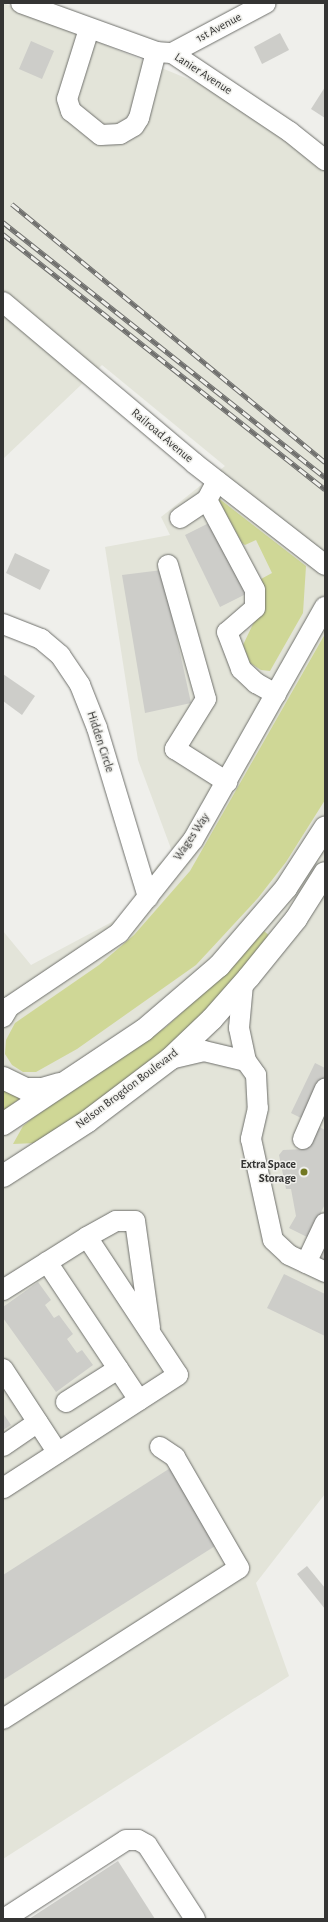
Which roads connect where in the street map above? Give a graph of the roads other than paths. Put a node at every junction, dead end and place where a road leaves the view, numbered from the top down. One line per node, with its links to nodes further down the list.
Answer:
1 (21, 3): 3 (street, Lanier Avenue)
2 (266, 3): 4 (street, 1st Avenue)
3 (88, 29): 4 (street, Lanier Avenue); 4 (street)
4 (164, 52): 5 (street, Lanier Avenue)
5 (325, 160)
6 (3, 302): 7 (street, Railroad Avenue)
7 (217, 481): 8 (street); 11 (street, Railroad Avenue)
8 (207, 500): 9 (street); 14 (street)
9 (180, 518)
10 (168, 565): 15 (street)
11 (325, 565)
12 (325, 607): 14 (street, Wages Way)
13 (3, 624): 18 (street, Hidden Circle)
14 (276, 694): 15 (street, Wages Way)
15 (227, 782): 18 (street, Wages Way)
16 (325, 828): 24 (highway)
17 (325, 873): 19 (highway, Nelson Brogdon Boulevard)
18 (148, 897): 20 (street, Wages Way)
19 (243, 984): 21 (highway, Nelson Brogdon Boulevard); 22 (street)
20 (3, 1017)
21 (170, 1059): 22 (street); 29 (highway, Nelson Brogdon Boulevard)
22 (246, 1061): 33 (street)
23 (3, 1078): 24 (highway)
24 (69, 1081): 27 (highway)
25 (325, 1089): 26 (street)
26 (320, 1114): 28 (street)
27 (3, 1124)
28 (302, 1139)
29 (4, 1172)
30 (325, 1223): 33 (street)
31 (87, 1237): 32 (street); 36 (street); 36 (street)
32 (47, 1262): 35 (street); 38 (street)
33 (306, 1263): 34 (street)
34 (325, 1272)
35 (3, 1290)
36 (150, 1334): 39 (street)
37 (3, 1368): 41 (street)
38 (118, 1369): 39 (street); 40 (street)
39 (139, 1400): 44 (street)
40 (66, 1402)
41 (38, 1422): 42 (street); 44 (street)
42 (3, 1446)
43 (160, 1447): 46 (street)
44 (58, 1453): 45 (street)
45 (3, 1488)
46 (3, 1719)
47 (4, 1919): 48 (street)
48 (195, 1919)

